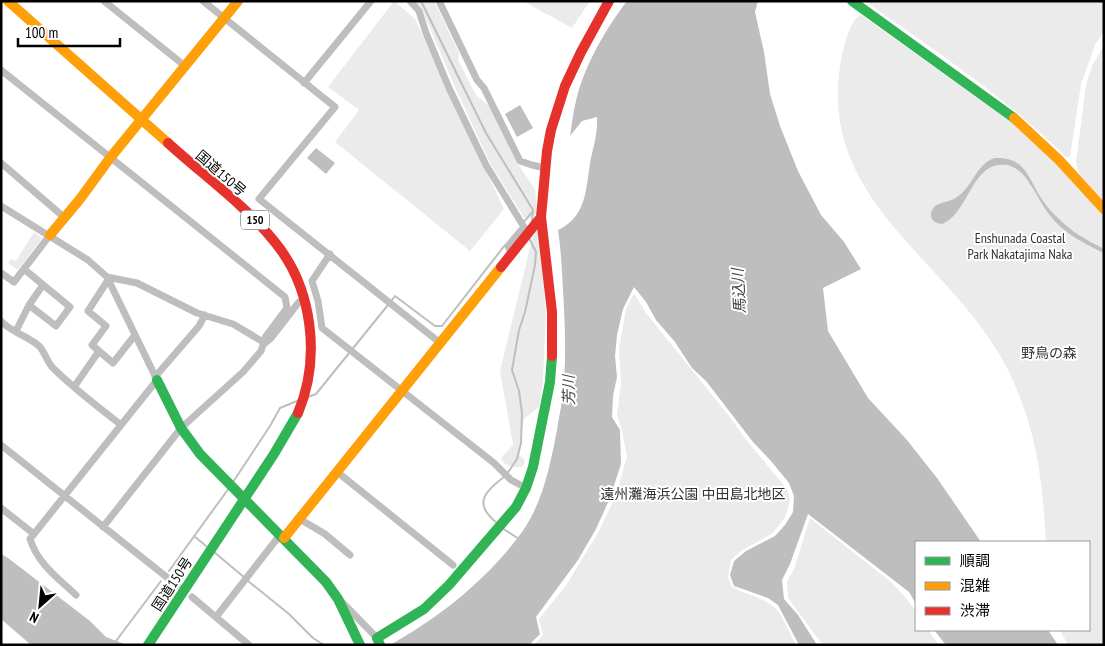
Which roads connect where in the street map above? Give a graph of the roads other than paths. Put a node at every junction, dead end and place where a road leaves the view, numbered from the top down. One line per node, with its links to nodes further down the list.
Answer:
1 (8, 1): 14 (main road, 国道150号 / 150)
2 (104, 1): 11 (street)
3 (203, 1): 10 (street)
4 (238, 1): 10 (main road)
5 (371, 1): 13 (street)
6 (410, 1): 23 (street)
7 (438, 1): 17 (street)
8 (609, 1): 17 (main road)
9 (852, 1): 19 (main road)
10 (224, 18): 11 (main road); 13 (street)
11 (185, 66): 14 (main road)
12 (1, 70): 15 (street)
13 (304, 83): 24 (street)
14 (141, 120): 15 (main road); 49 (main road, 国道150号 / 150)
15 (110, 158): 21 (main road); 38 (street)
16 (1, 163): 21 (street)
17 (545, 168): 20 (main road)
18 (1, 206): 22 (street)
19 (1104, 209)
20 (541, 217): 23 (main road); 47 (main road)
21 (65, 218): 22 (main road)
22 (50, 235): 25 (street); 27 (street)
23 (511, 253): 37 (main road)
24 (332, 256): 28 (street); 37 (street); 42 (street)
25 (24, 269): 26 (street); 29 (street)
26 (1, 273)
27 (107, 278): 32 (street); 36 (street); 39 (street)
28 (316, 280)
29 (43, 285): 31 (street); 31 (street)
30 (299, 302): 38 (street)
31 (29, 305): 34 (street)
32 (205, 315): 38 (street); 40 (street)
33 (3, 323): 34 (street); 35 (street)
34 (16, 332): 41 (street)
35 (1, 333)
36 (136, 335): 39 (street); 40 (street)
37 (439, 342): 42 (main road)
38 (265, 343): 44 (street)
39 (99, 351): 41 (street)
40 (156, 379): 43 (street); 44 (main road)
41 (74, 387): 43 (street)
42 (401, 390): 46 (main road); 47 (street)
43 (121, 425): 48 (street)
44 (181, 428): 49 (main road); 52 (street)
45 (1, 445): 48 (street)
46 (336, 471): 51 (main road); 56 (street)
47 (526, 488): 62 (main road)
48 (64, 496): 52 (street); 53 (street)
49 (243, 499): 54 (main road); 63 (main road, 国道150号 / 150)
50 (1, 508): 53 (street)
51 (298, 518): 54 (main road); 55 (street)
52 (103, 527): 57 (street)
53 (34, 534): 58 (street)
54 (282, 537): 60 (main road); 61 (street)
55 (350, 555)
56 (453, 565)
57 (169, 579)
58 (76, 595)
59 (192, 597): 61 (street)
60 (338, 599): 62 (street); 65 (main road)
61 (216, 617): 64 (street)
62 (378, 641)
63 (148, 645)
64 (250, 645)
65 (360, 645)

